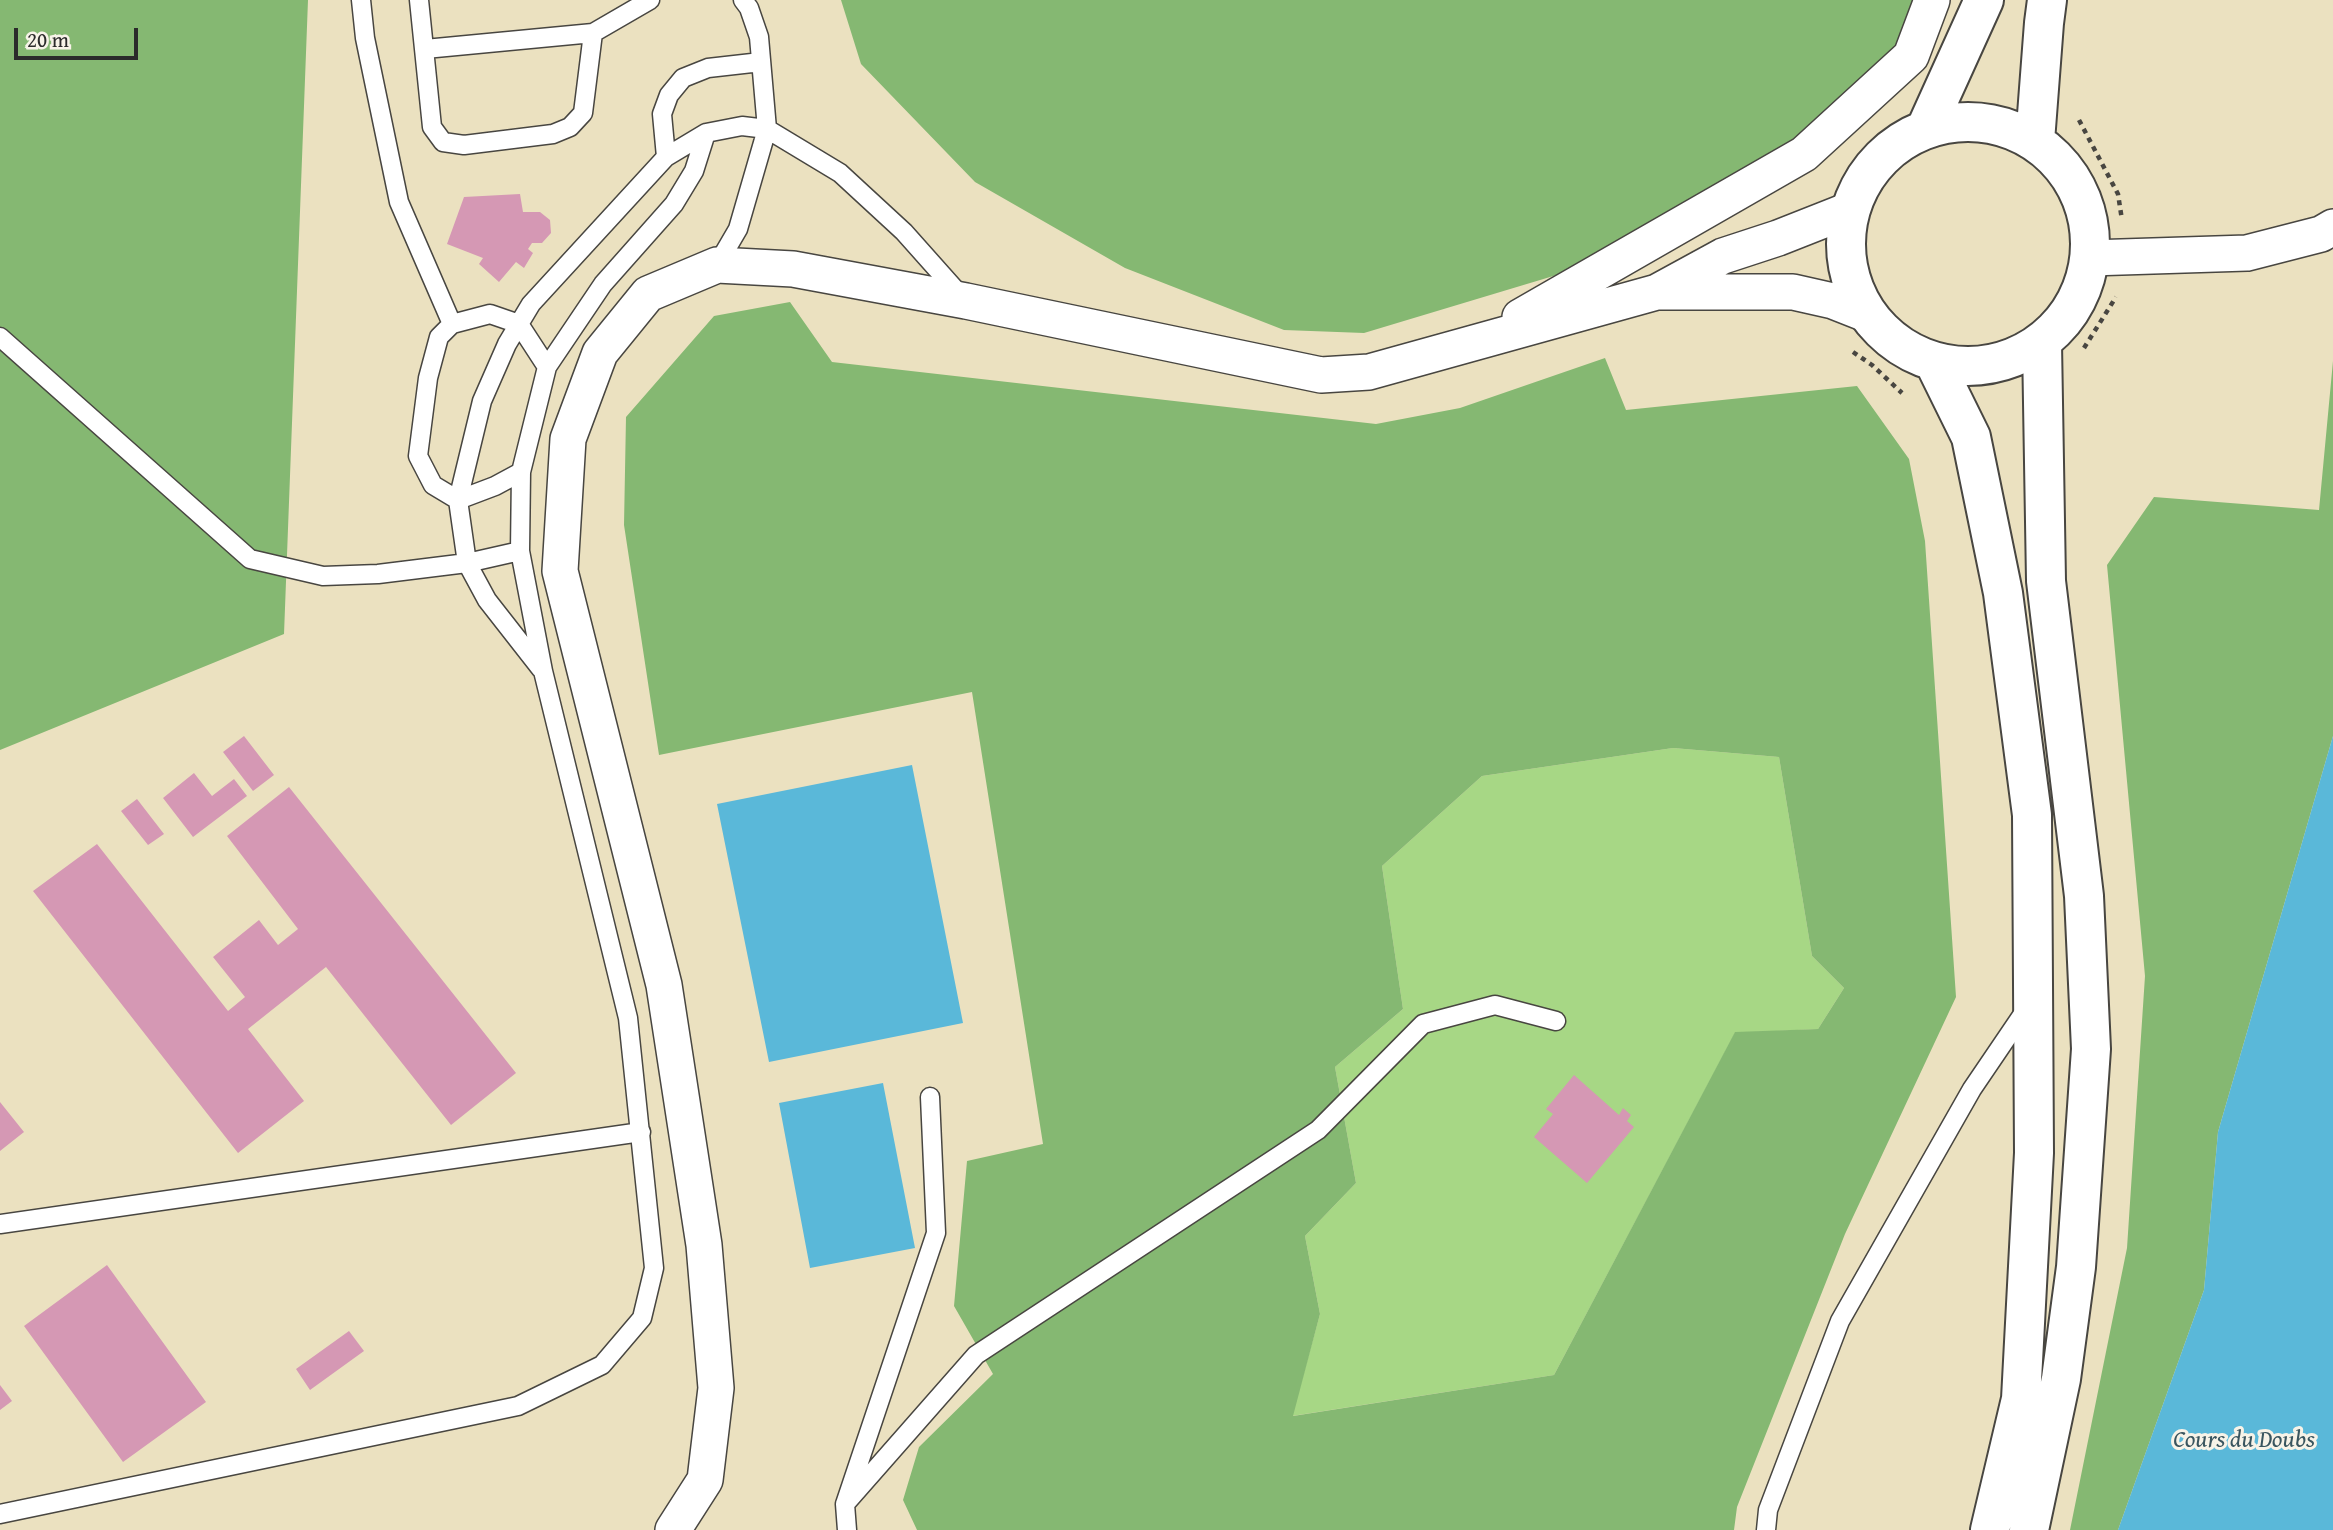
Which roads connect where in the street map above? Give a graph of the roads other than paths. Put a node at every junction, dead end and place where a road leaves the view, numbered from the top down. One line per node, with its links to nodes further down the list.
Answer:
1 (361, 0): 23 (lane)
2 (419, 0): 9 (lane)
3 (650, 0): 8 (lane)
4 (743, 0): 10 (lane)
5 (1932, 0): 26 (street)
6 (1984, 0): 11 (main road)
7 (2047, 0): 14 (main road)
8 (593, 33): 9 (lane); 9 (lane)
9 (425, 49)
10 (761, 62): 12 (lane); 15 (lane)
11 (1926, 128): 14 (main road); 16 (main road)
12 (767, 129): 13 (lane); 19 (lane); 21 (lane)
13 (706, 133): 15 (lane); 29 (lane)
14 (2035, 141): 18 (main road)
15 (666, 158): 24 (lane)
16 (1849, 210): 20 (street); 22 (main road)
17 (2333, 227): 18 (street)
18 (2090, 258): 27 (main road)
19 (717, 265): 21 (street); 42 (street)
20 (1657, 292): 22 (street); 26 (street)
21 (966, 301): 26 (street)
22 (1866, 314): 28 (main road)
23 (452, 324): 24 (lane); 31 (lane)
24 (519, 324): 29 (lane); 31 (lane)
25 (0, 337): 33 (lane)
26 (1473, 343)
27 (2042, 343): 28 (main road); 46 (main road)
28 (1935, 363): 35 (main road)
29 (547, 367): 30 (lane)
30 (521, 472): 31 (lane); 32 (lane)
31 (458, 500): 33 (lane)
32 (520, 551): 33 (lane); 34 (lane)
33 (467, 563): 34 (lane)
34 (543, 671): 38 (lane)
35 (2033, 999): 44 (lane); 45 (main road)
36 (1556, 1021): 40 (lane)
37 (930, 1097): 40 (lane)
38 (641, 1132): 39 (lane); 41 (lane)
39 (0, 1224)
40 (845, 1504): 43 (lane)
41 (0, 1514)
42 (673, 1530)
43 (847, 1530)
44 (1766, 1530)
45 (1990, 1530)
46 (2029, 1530)

